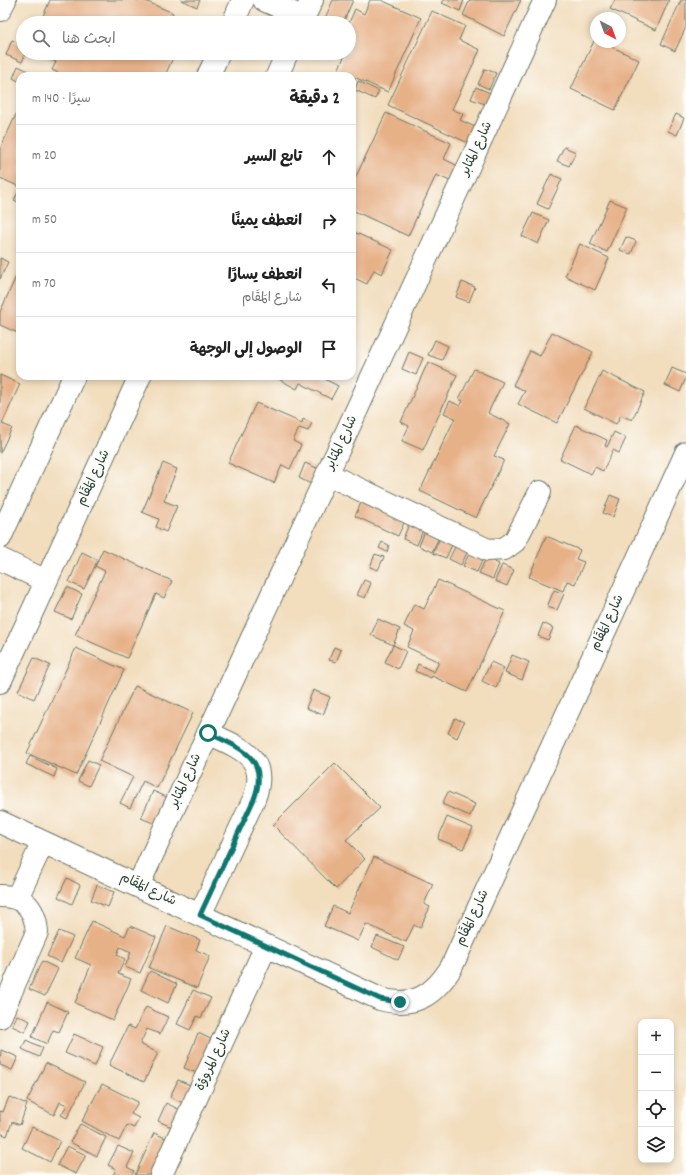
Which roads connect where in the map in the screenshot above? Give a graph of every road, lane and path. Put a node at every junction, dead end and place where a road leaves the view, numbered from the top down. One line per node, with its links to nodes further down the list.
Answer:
1 (5, 0): 5 (street)
2 (243, 0): 7 (street)
3 (264, 0): 6 (street)
4 (545, 0): 15 (street, شارع المثابر)
5 (0, 10)
6 (306, 14)
7 (236, 16)
8 (216, 60): 10 (street)
9 (284, 60): 11 (street)
10 (210, 72)
11 (279, 72)
12 (72, 380): 17 (street)
13 (138, 380): 19 (street, شارع المَقَام)
14 (686, 453): 27 (street, شارع المَقَام)
15 (327, 474): 16 (street); 21 (street, شارع المثابر)
16 (540, 492)
17 (0, 538)
18 (0, 559): 19 (street)
19 (46, 581): 20 (street, شارع المَقَام)
20 (0, 682)
21 (208, 733): 24 (street, شارع المثابر); 26 (street)
22 (0, 822): 23 (street, شارع المَقَام)
23 (43, 842): 24 (street, شارع المَقَام); 25 (street)
24 (138, 886): 26 (street, شارع المَقَام)
25 (9, 897): 28 (street)
26 (200, 915): 27 (street, شارع المَقَام)
27 (266, 946): 29 (street, شارع المروؤة)
28 (0, 1017)
29 (161, 1175)

